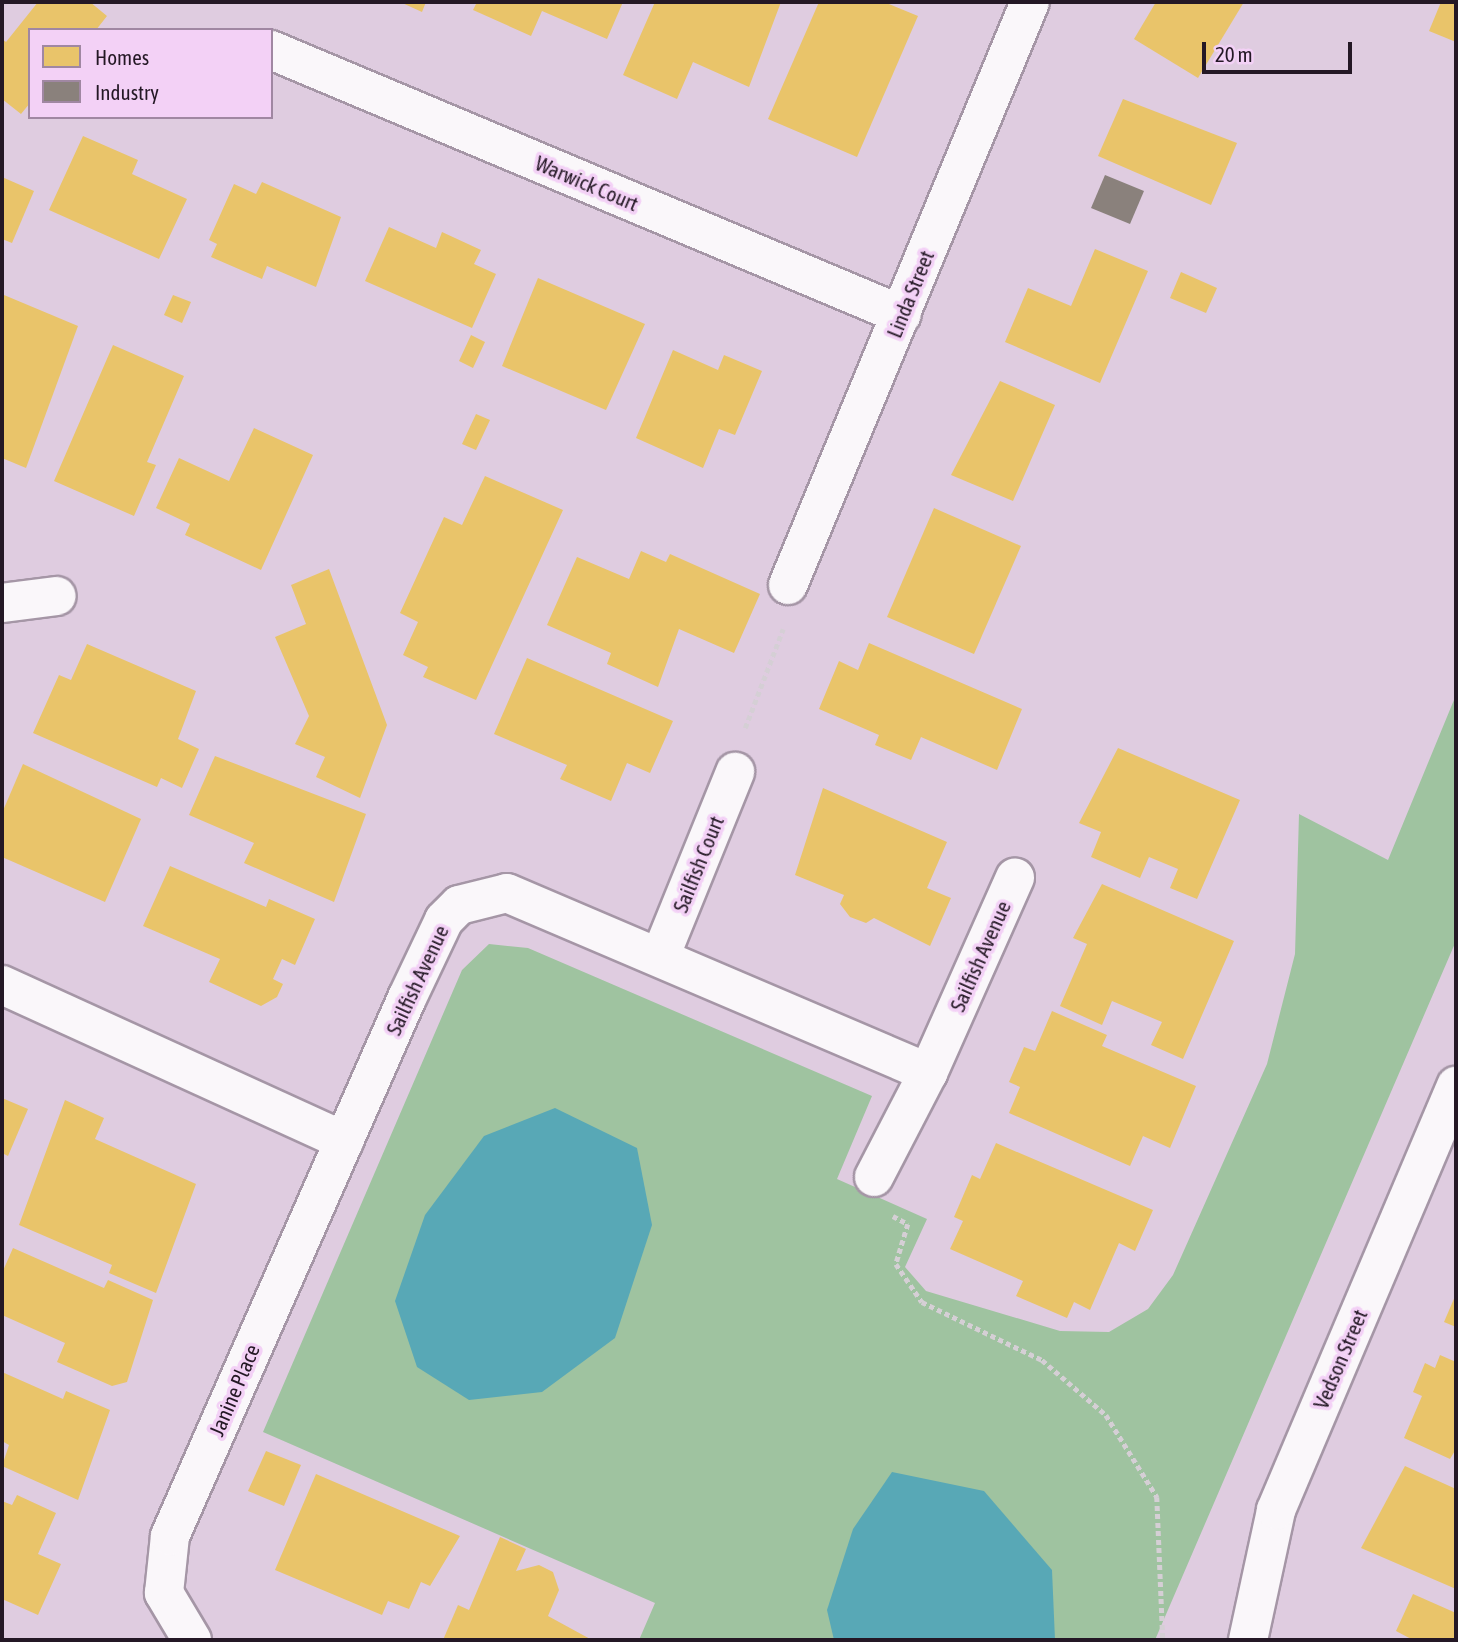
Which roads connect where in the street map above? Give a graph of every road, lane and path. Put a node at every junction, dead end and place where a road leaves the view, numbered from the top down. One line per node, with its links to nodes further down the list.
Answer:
1 (1030, 2): 3 (street, Linda Street)
2 (273, 51): 3 (street, Warwick Court)
3 (902, 315): 4 (street, Linda Street)
4 (788, 585): 7 (path)
5 (57, 596): 6 (street)
6 (2, 603)
7 (735, 772): 9 (street, Sailfish Court)
8 (1015, 878): 11 (street, Sailfish Avenue)
9 (660, 957): 11 (street, Sailfish Avenue); 13 (street, Sailfish Avenue)
10 (2, 985): 13 (street)
11 (928, 1073): 14 (street, Sailfish Avenue)
12 (1456, 1086): 17 (street, Vedson Street)
13 (344, 1141): 15 (street, Janine Place)
14 (874, 1177): 16 (path)
15 (192, 1640)
16 (1163, 1640)
17 (1248, 1640)

